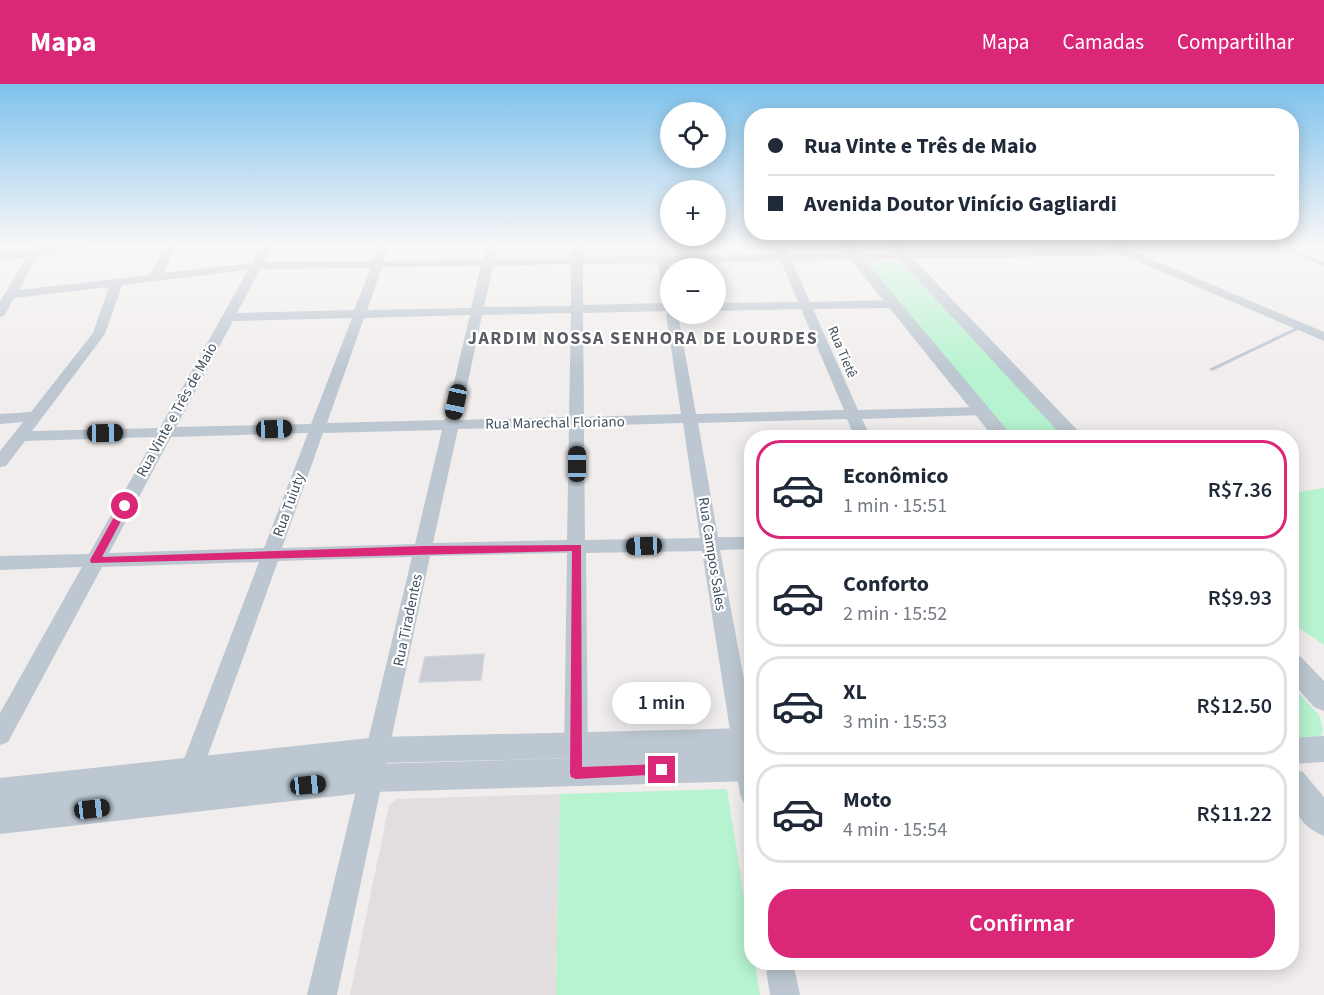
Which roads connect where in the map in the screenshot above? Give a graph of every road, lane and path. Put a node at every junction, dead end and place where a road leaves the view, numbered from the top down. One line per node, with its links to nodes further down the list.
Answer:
1 (15, 287): 12 (street)
2 (80, 287): 12 (street)
3 (115, 287): 27 (street)
4 (244, 287): 21 (street, Rua Vinte e Três de Maio)
5 (370, 287): 20 (street, Rua Tuiuty)
6 (482, 287): 18 (street, Rua Tiradentes)
7 (577, 287): 17 (street)
8 (798, 287): 15 (street, Rua Tietê)
9 (878, 287): 13 (street)
10 (931, 287): 36 (street)
11 (1205, 287): 23 (street)
12 (10, 295): 19 (street)
13 (893, 304): 15 (street); 26 (street)
14 (660, 305): 17 (street)
15 (806, 305): 16 (street); 28 (street, Rua Tietê)
16 (726, 307)
17 (577, 309): 18 (street); 31 (street)
18 (476, 311): 20 (street); 32 (street, Rua Tiradentes)
19 (0, 313)
20 (360, 313): 21 (street); 33 (street, Rua Tuiuty)
21 (228, 317): 37 (street, Rua Vinte e Três de Maio)
22 (674, 324): 30 (street, Rua Campos Sales)
23 (1301, 327): 24 (street); 25 (lane)
24 (1324, 337)
25 (1212, 369)
26 (982, 411): 28 (street, Rua Marechal Floriano); 35 (street)
27 (36, 416): 29 (street); 38 (street)
28 (853, 416): 30 (street, Rua Marechal Floriano); 34 (street, Rua Tietê)
29 (0, 419)
30 (690, 419): 31 (street, Rua Marechal Floriano); 41 (street, Rua Campos Sales)
31 (576, 423): 32 (street, Rua Marechal Floriano); 42 (street)
32 (451, 425): 33 (street, Rua Marechal Floriano); 43 (street, Rua Tiradentes)
33 (318, 427): 37 (street, Rua Marechal Floriano); 44 (street, Rua Tuiuty)
34 (859, 430)
35 (997, 430)
36 (1067, 430)
37 (165, 432): 38 (street, Rua Marechal Floriano); 45 (street, Rua Vinte e Três de Maio)
38 (20, 436): 39 (street)
39 (0, 462)
40 (744, 543): 41 (street)
41 (710, 544): 42 (street); 47 (street, Rua Campos Sales)
42 (577, 548): 43 (street); 51 (street)
43 (423, 550): 44 (street); 53 (street, Rua Tiradentes)
44 (271, 555): 45 (street); 54 (street, Rua Tuiuty)
45 (95, 560): 46 (street); 48 (street, Rua Vinte e Três de Maio)
46 (0, 563)
47 (744, 734)
48 (0, 735)
49 (1324, 749): 50 (street)
50 (1299, 751)
51 (576, 760): 52 (street); 53 (street)
52 (744, 762)
53 (375, 764): 54 (street); 57 (street); 61 (street, Rua Tiradentes)
54 (191, 771): 56 (street); 57 (street, Rua Tuiuty)
55 (1299, 791): 59 (street)
56 (0, 792)
57 (181, 799): 58 (street)
58 (0, 819)
59 (1324, 821)
60 (780, 970): 62 (street)
61 (322, 995)
62 (785, 995)

